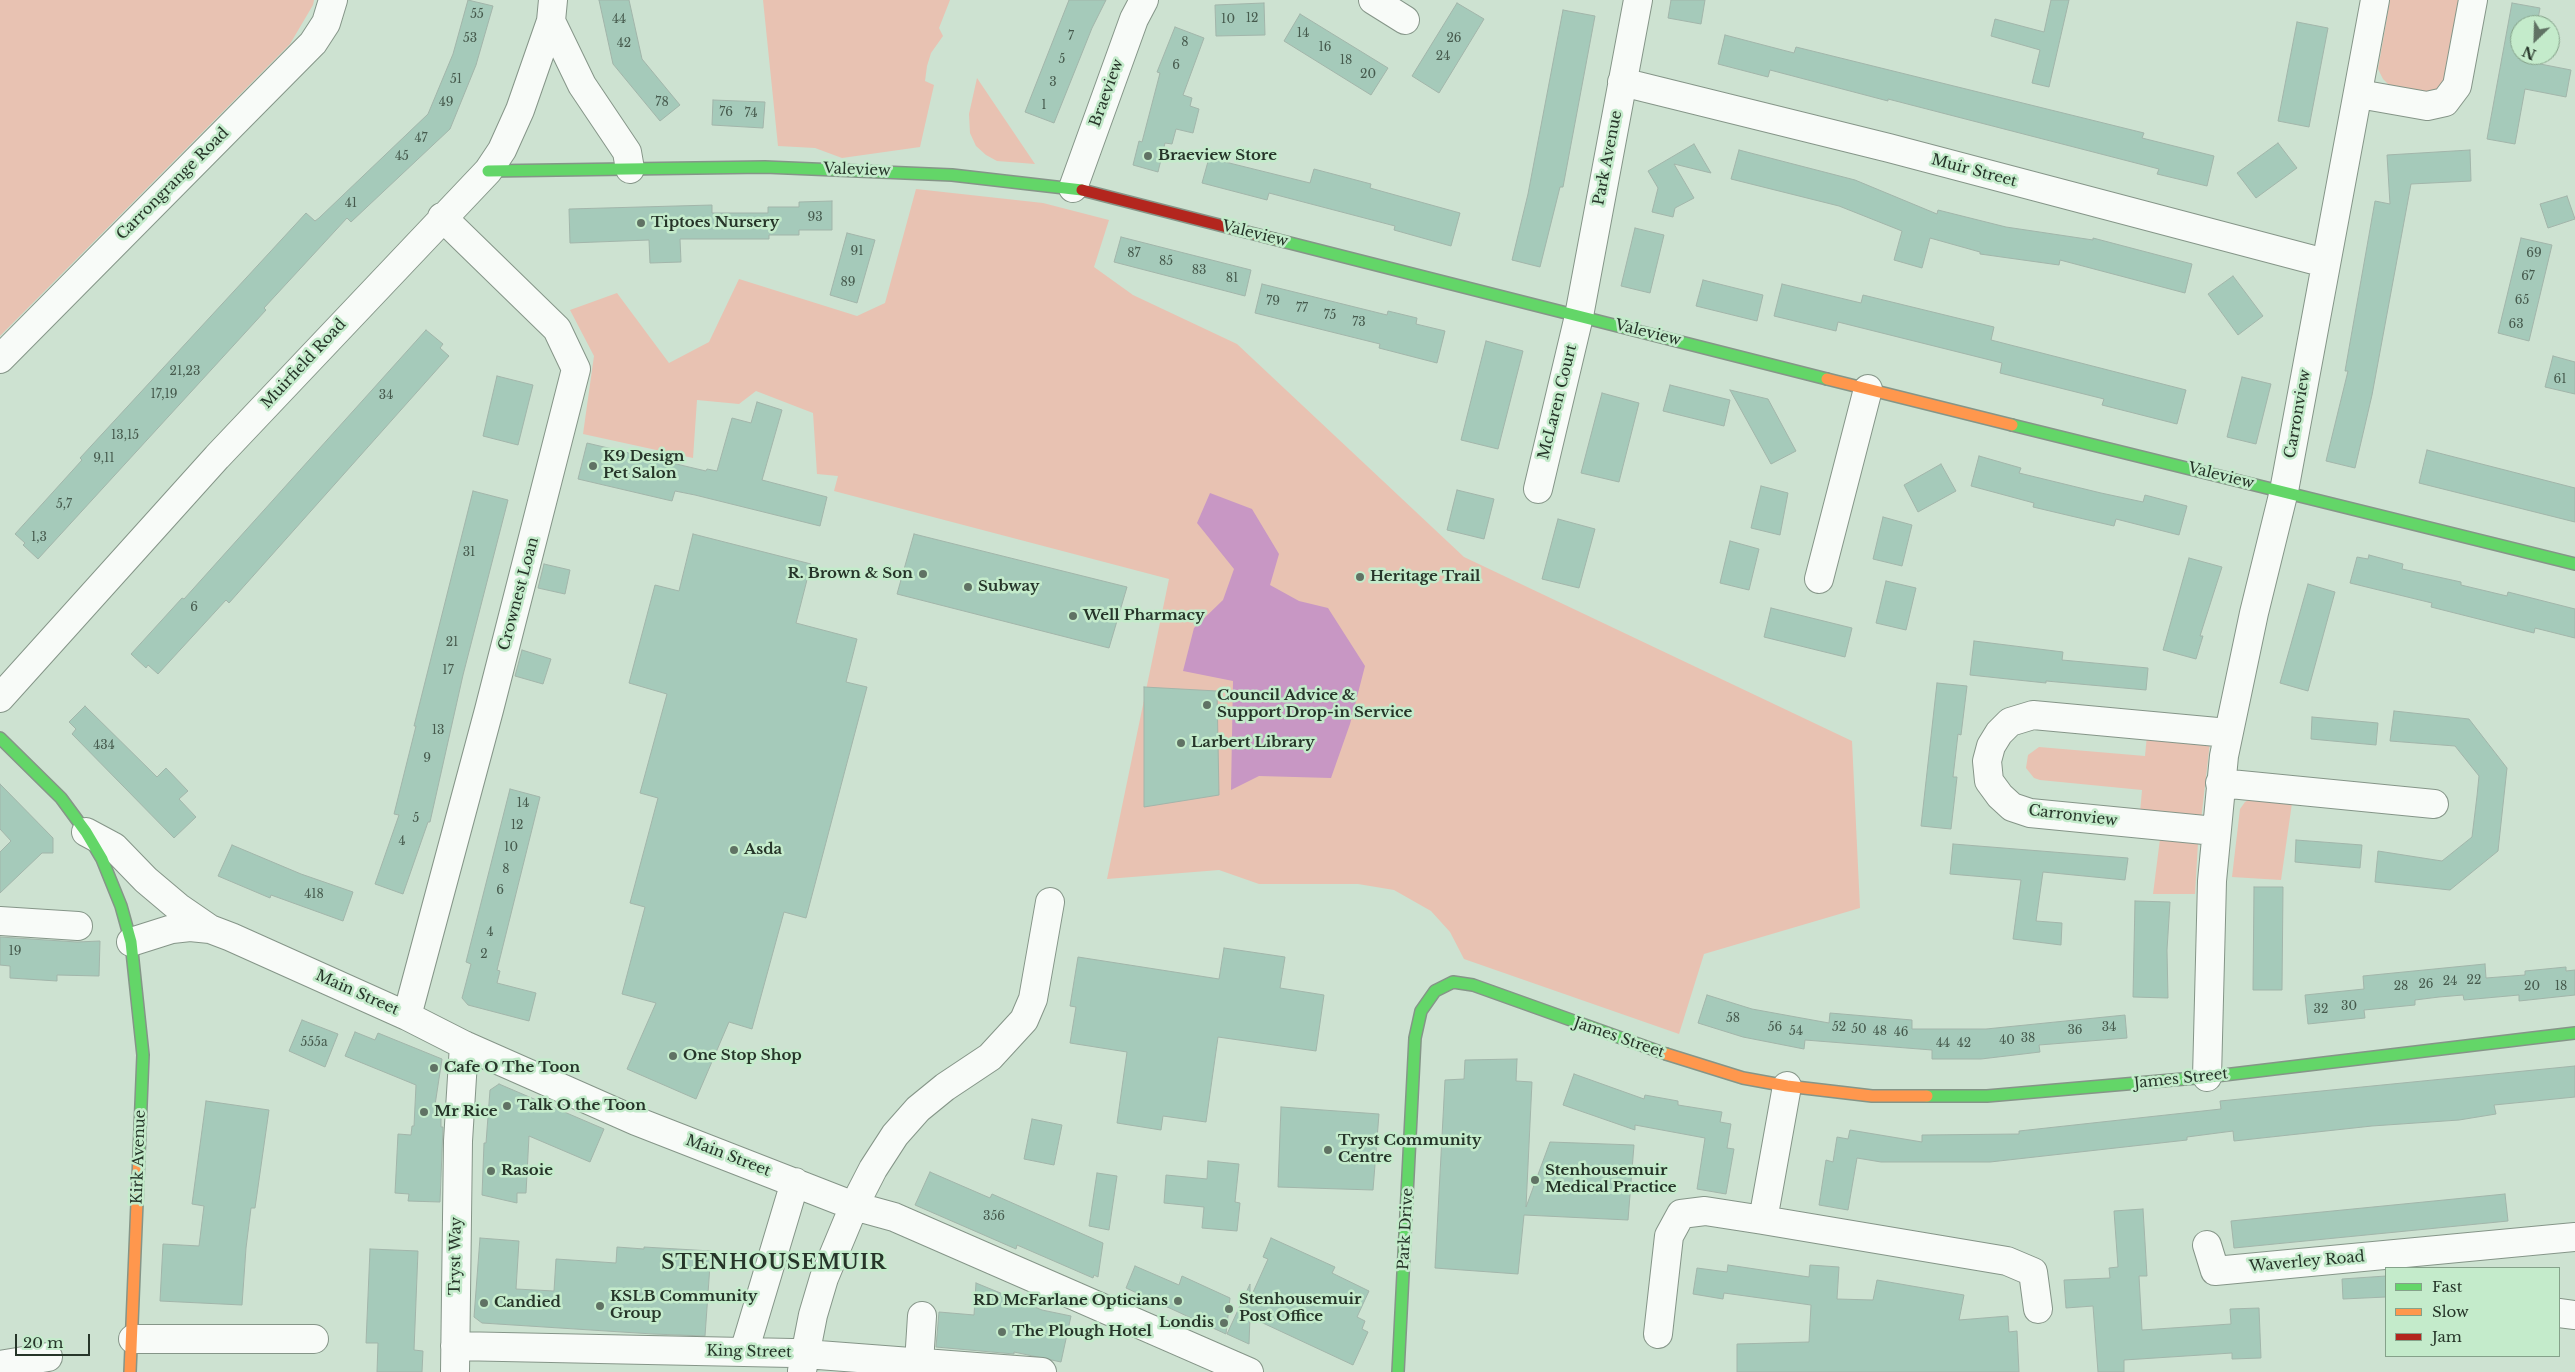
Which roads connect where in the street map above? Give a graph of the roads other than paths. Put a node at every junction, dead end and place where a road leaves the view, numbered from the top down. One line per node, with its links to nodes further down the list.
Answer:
1 (333, 0): 17 (street, Carrongrange Road)
2 (1144, 0): 13 (street, Braeview)
3 (1373, 0): 8 (street)
4 (1638, 0): 9 (street, Park Avenue)
5 (2375, 0): 10 (street, Carronview)
6 (2473, 0): 10 (street)
7 (552, 10): 11 (street); 12 (street, Muirfield Road)
8 (1405, 20)
9 (1622, 82): 15 (street, Muir Street); 16 (street, Park Avenue)
10 (2359, 94): 15 (street, Carronview)
11 (630, 169): 12 (street, Valeview); 13 (street, Valeview)
12 (488, 171): 14 (street, Muirfield Road)
13 (1074, 188): 16 (street, Valeview)
14 (442, 217): 23 (street, Muirfield Road); 36 (street, Crownest Loan)
15 (2326, 263): 20 (street, Carronview)
16 (1579, 316): 18 (street, Valeview); 19 (street, McLaren Court)
17 (0, 360)
18 (1868, 389): 20 (street, Valeview); 22 (street)
19 (1538, 488)
20 (2284, 492): 21 (street, Valeview); 24 (street, Carronview)
21 (2575, 564)
22 (1819, 579)
23 (0, 698)
24 (2228, 733): 26 (street, Carronview); 28 (street, Carronview)
25 (0, 738): 29 (street, Main Street)
26 (2220, 783): 27 (street); 28 (street, Carronview)
27 (2434, 804)
28 (2215, 831): 39 (street, Carronview)
29 (86, 832): 33 (street, Main Street); 34 (street, Main Street)
30 (1050, 902): 42 (street)
31 (0, 922): 32 (street)
32 (78, 926)
33 (210, 929): 34 (street, Main Street); 36 (street, Main Street)
34 (131, 942): 51 (street, Kirk Avenue)
35 (1453, 982): 40 (street, James Street); 64 (street, Park Drive)
36 (407, 1016): 38 (street, Main Street)
37 (2575, 1033): 39 (street, James Street)
38 (464, 1045): 41 (street, Main Street); 55 (street, Tryst Way)
39 (2208, 1076): 40 (street, James Street)
40 (1787, 1086): 43 (street)
41 (795, 1182): 42 (street, Main Street); 53 (street)
42 (854, 1206): 56 (street); 59 (street, Main Street)
43 (1763, 1220): 46 (street); 50 (street)
44 (2575, 1237): 45 (street, Waverley Road)
45 (2207, 1245)
46 (2038, 1310)
47 (2560, 1313): 48 (street)
48 (2575, 1315)
49 (922, 1316): 57 (street)
50 (1658, 1334)
51 (133, 1339): 52 (street); 61 (street, Kirk Avenue)
52 (314, 1339)
53 (744, 1352): 55 (street, King Street); 56 (street, King Street)
54 (48, 1357): 58 (street)
55 (455, 1359)
56 (803, 1363): 57 (street, King Street)
57 (919, 1363): 60 (street, King Street)
58 (0, 1365)
59 (1218, 1366): 63 (street, Main Street)
60 (1010, 1371): 62 (street, King Street)
61 (130, 1372)
62 (1042, 1372)
63 (1249, 1372)
64 (1398, 1372)

